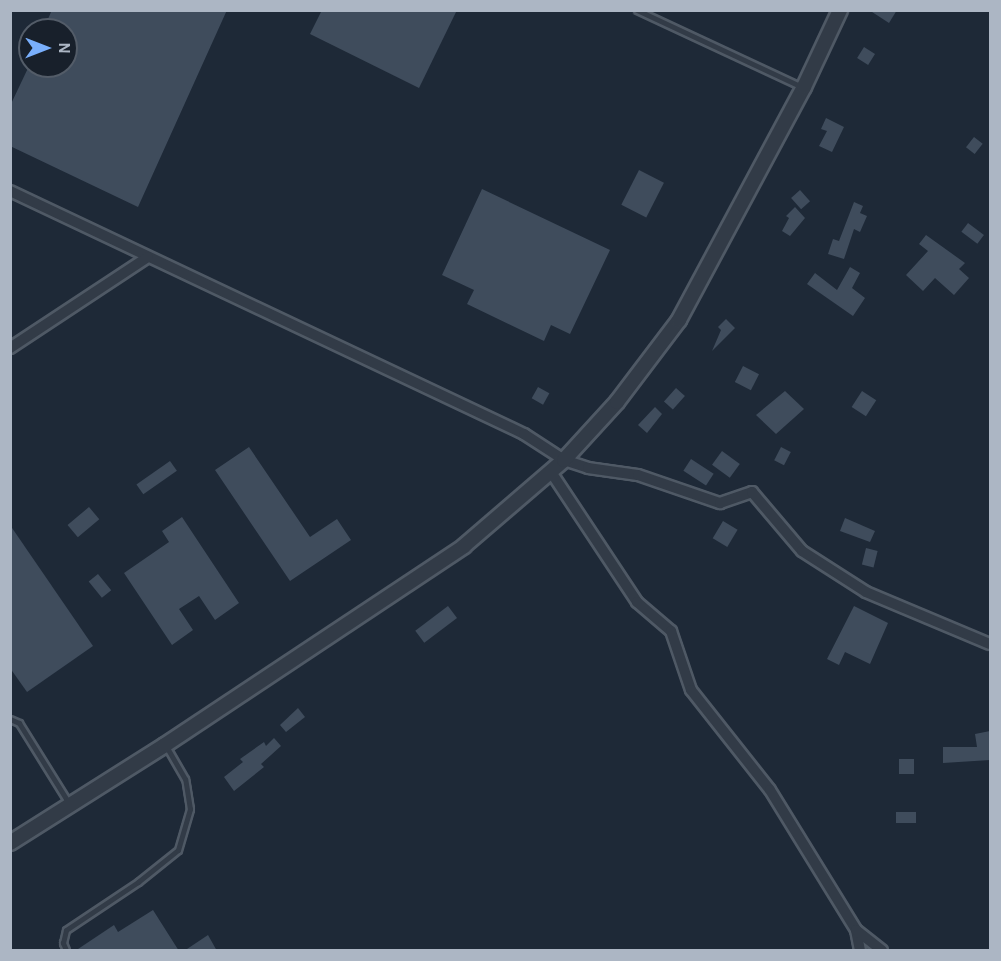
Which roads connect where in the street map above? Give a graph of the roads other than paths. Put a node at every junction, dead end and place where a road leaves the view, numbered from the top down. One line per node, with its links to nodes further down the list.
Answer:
1 (637, 10): 3 (lane)
2 (840, 10): 3 (street)
3 (804, 87): 7 (street)
4 (10, 191): 5 (street)
5 (148, 257): 6 (street); 7 (street)
6 (10, 348)
7 (564, 460): 8 (street); 9 (street)
8 (551, 472): 11 (street); 14 (street)
9 (990, 644)
10 (10, 719): 12 (lane)
11 (165, 745): 12 (street); 15 (lane)
12 (70, 805): 13 (street)
13 (10, 843)
14 (856, 930): 16 (street); 17 (street)
15 (66, 951)
16 (860, 951)
17 (882, 951)

